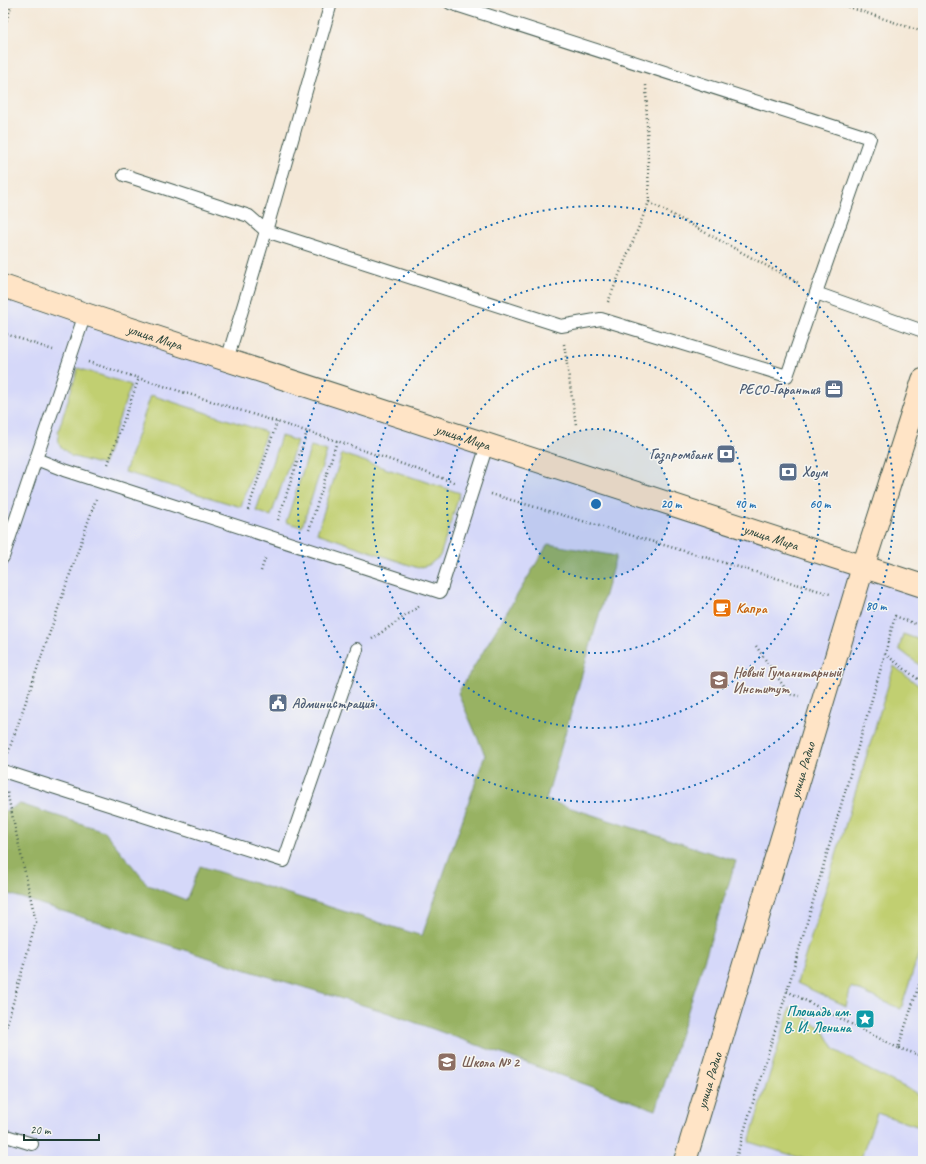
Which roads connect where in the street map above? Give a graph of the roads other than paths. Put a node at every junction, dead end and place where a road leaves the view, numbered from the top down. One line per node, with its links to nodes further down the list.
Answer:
1 (331, 3): 4 (lane)
2 (450, 3): 6 (lane)
3 (124, 175): 4 (lane)
4 (266, 231): 6 (lane); 9 (lane)
5 (3, 286): 7 (main road, улица Мира)
6 (816, 292): 8 (lane)
7 (85, 314): 9 (main road, улица Мира); 12 (lane)
8 (923, 331)
9 (227, 360): 11 (main road, улица Мира)
10 (923, 380): 14 (main road, улица Радио)
11 (487, 444): 12 (lane); 14 (main road, улица Мира)
12 (36, 459): 13 (lane)
13 (3, 557)
14 (864, 567): 15 (main road, улица Мира); 20 (main road, улица Радио)
15 (923, 586)
16 (357, 649): 17 (lane)
17 (3, 771)
18 (3, 1135): 19 (lane)
19 (32, 1144)
20 (685, 1161)

